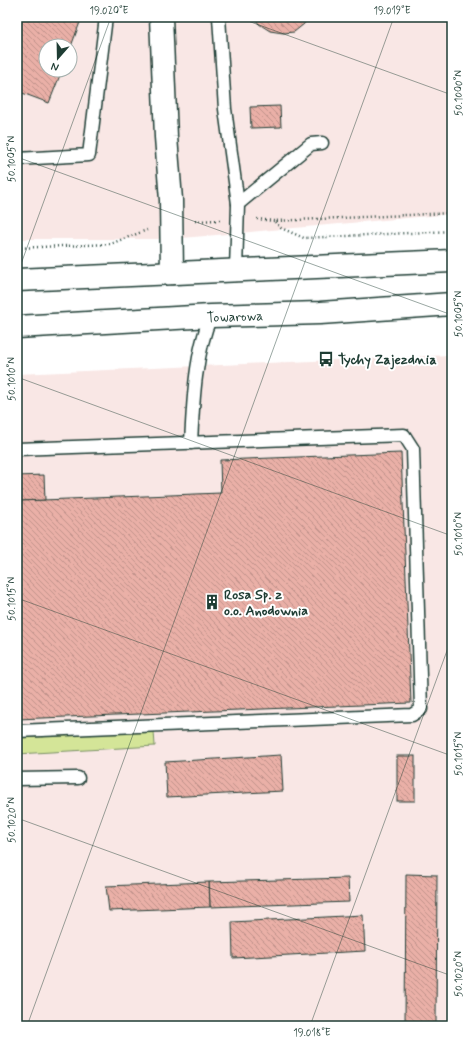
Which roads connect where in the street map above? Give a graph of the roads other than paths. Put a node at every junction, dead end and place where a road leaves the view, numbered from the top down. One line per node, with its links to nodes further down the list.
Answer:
1 (106, 17): 5 (lane)
2 (161, 17): 9 (street)
3 (219, 17): 6 (lane)
4 (322, 143): 6 (lane)
5 (17, 159)
6 (238, 204): 8 (lane)
7 (452, 261): 8 (street)
8 (236, 270): 9 (street)
9 (172, 273): 10 (street)
10 (17, 280)
11 (452, 304): 12 (street, Towarowa)
12 (211, 316): 13 (street, Towarowa); 14 (lane)
13 (17, 327)
14 (191, 443): 15 (lane); 16 (lane)
15 (17, 449)
16 (17, 731)
17 (78, 778): 18 (lane)
18 (17, 779)

